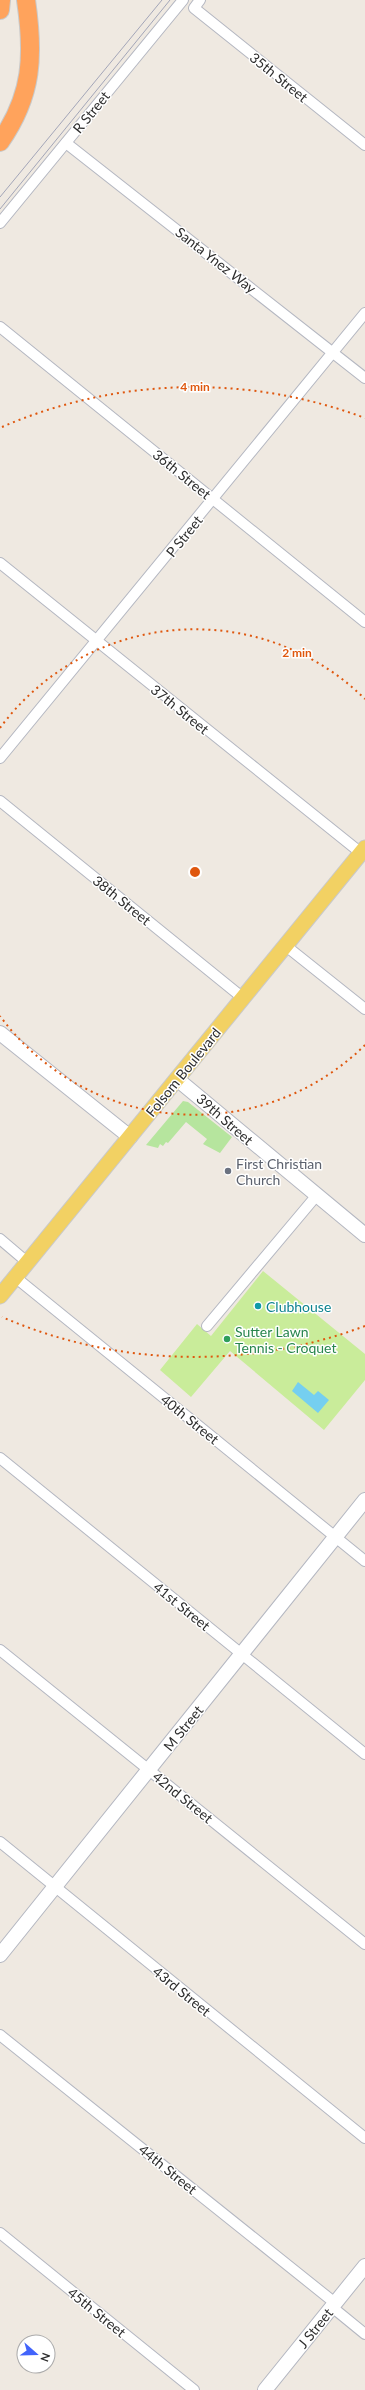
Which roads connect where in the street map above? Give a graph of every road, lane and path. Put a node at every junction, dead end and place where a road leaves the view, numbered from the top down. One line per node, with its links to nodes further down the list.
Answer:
1 (1, 0): 5 (highway)
2 (26, 0): 6 (highway)
3 (182, 0): 7 (street, R Street)
4 (197, 4): 8 (street, 35th Street)
5 (0, 10)
6 (0, 142)
7 (66, 143): 9 (street, R Street); 12 (street, Santa Ynez Way)
8 (365, 145)
9 (0, 223)
10 (365, 313): 12 (street, P Street)
11 (0, 327): 14 (street, 36th Street)
12 (333, 352): 13 (street, Santa Ynez Way); 14 (street, P Street)
13 (365, 378)
14 (214, 500): 16 (street, 36th Street); 17 (street, P Street)
15 (0, 563): 17 (street, 37th Street)
16 (365, 622)
17 (97, 642): 18 (street, P Street); 20 (street, 37th Street)
18 (0, 758)
19 (0, 801): 22 (street, 38th Street)
20 (363, 851): 21 (main road, Folsom Boulevard)
21 (286, 946): 22 (main road, Folsom Boulevard); 23 (street)
22 (243, 998): 25 (main road, Folsom Boulevard)
23 (365, 1009)
24 (0, 1033): 26 (street)
25 (177, 1079): 26 (main road, Folsom Boulevard); 27 (street, 39th Street)
26 (130, 1137): 30 (main road, Folsom Boulevard)
27 (317, 1195): 28 (street, 39th Street); 33 (street)
28 (365, 1235)
29 (0, 1239): 30 (street)
30 (28, 1262): 31 (main road, Folsom Boulevard)
31 (15, 1277): 32 (main road, Folsom Boulevard); 36 (street, 40th Street)
32 (0, 1296)
33 (207, 1326)
34 (0, 1458): 39 (street, 41st Street)
35 (365, 1500): 36 (street, M Street)
36 (336, 1537): 37 (street, 40th Street); 39 (street, M Street)
37 (365, 1561)
38 (0, 1650): 41 (street, 42nd Street)
39 (242, 1654): 40 (street, 41st Street); 41 (street, M Street)
40 (365, 1754)
41 (149, 1770): 43 (street, M Street); 44 (street, 42nd Street)
42 (0, 1842): 43 (street, 43rd Street)
43 (54, 1887): 45 (street, M Street); 47 (street, 43rd Street)
44 (365, 1944)
45 (0, 1955)
46 (0, 2035): 50 (street, 44th Street)
47 (365, 2138)
48 (0, 2233): 52 (street, 45th Street)
49 (365, 2266): 50 (street, J Street)
50 (334, 2305): 51 (street, 44th Street); 53 (street, J Street)
51 (365, 2334)
52 (194, 2390)
53 (265, 2390)

